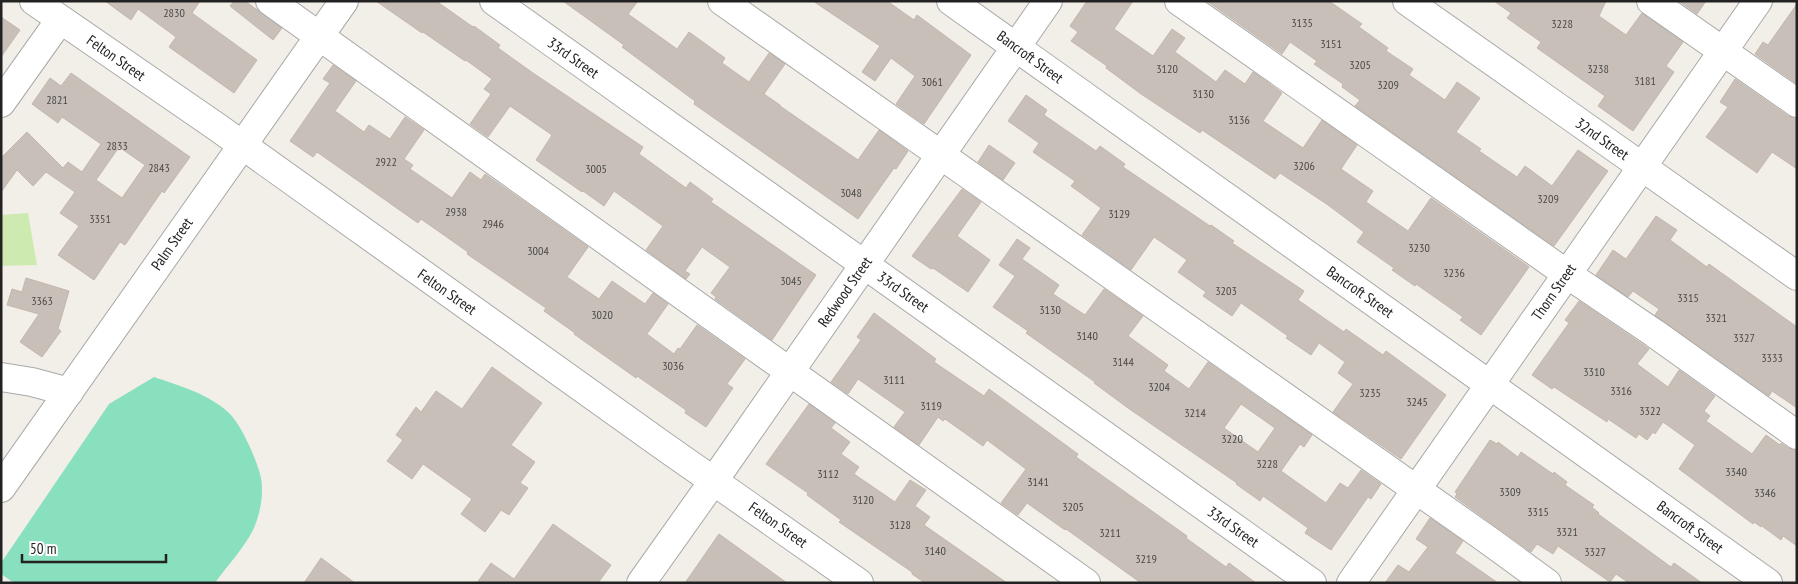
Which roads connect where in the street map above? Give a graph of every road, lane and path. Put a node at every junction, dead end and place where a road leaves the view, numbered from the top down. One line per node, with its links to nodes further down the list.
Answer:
1 (34, 1): 12 (street, Felton Street)
2 (270, 1): 13 (street)
3 (344, 1): 13 (street, Palm Street)
4 (494, 1): 21 (street, 33rd Street)
5 (722, 1): 19 (street)
6 (951, 1): 14 (street, Bancroft Street)
7 (1048, 1): 14 (street, Redwood Street)
8 (1179, 1): 22 (street)
9 (1407, 1): 20 (street, 32nd Street)
10 (1651, 1): 15 (street)
11 (1758, 1): 15 (street, Thorn Street)
12 (60, 20): 16 (street); 18 (street, Felton Street)
13 (319, 37): 18 (street, Palm Street); 24 (street)
14 (1016, 48): 19 (street, Redwood Street); 26 (street, Bancroft Street)
15 (1723, 52): 17 (street); 20 (street, Thorn Street)
16 (1, 103)
17 (1797, 103)
18 (241, 145): 27 (street, Palm Street); 29 (street, Felton Street)
19 (941, 155): 21 (street, Redwood Street); 31 (street)
20 (1642, 167): 22 (street, Thorn Street); 23 (street, 32nd Street)
21 (864, 265): 24 (street, Redwood Street); 35 (street, 33rd Street)
22 (1567, 274): 26 (street, Thorn Street); 28 (street)
23 (1797, 276)
24 (789, 371): 29 (street, Redwood Street); 34 (street)
25 (1, 376): 27 (street)
26 (1490, 384): 31 (street, Thorn Street); 38 (street, Bancroft Street)
27 (69, 392): 30 (street, Palm Street)
28 (1797, 435)
29 (714, 480): 32 (street, Redwood Street); 33 (street, Felton Street)
30 (1, 488)
31 (1416, 489): 36 (street, Thorn Street); 37 (street)
32 (641, 583)
33 (859, 583)
34 (1086, 583)
35 (1312, 583)
36 (1351, 583)
37 (1547, 583)
38 (1768, 583)

